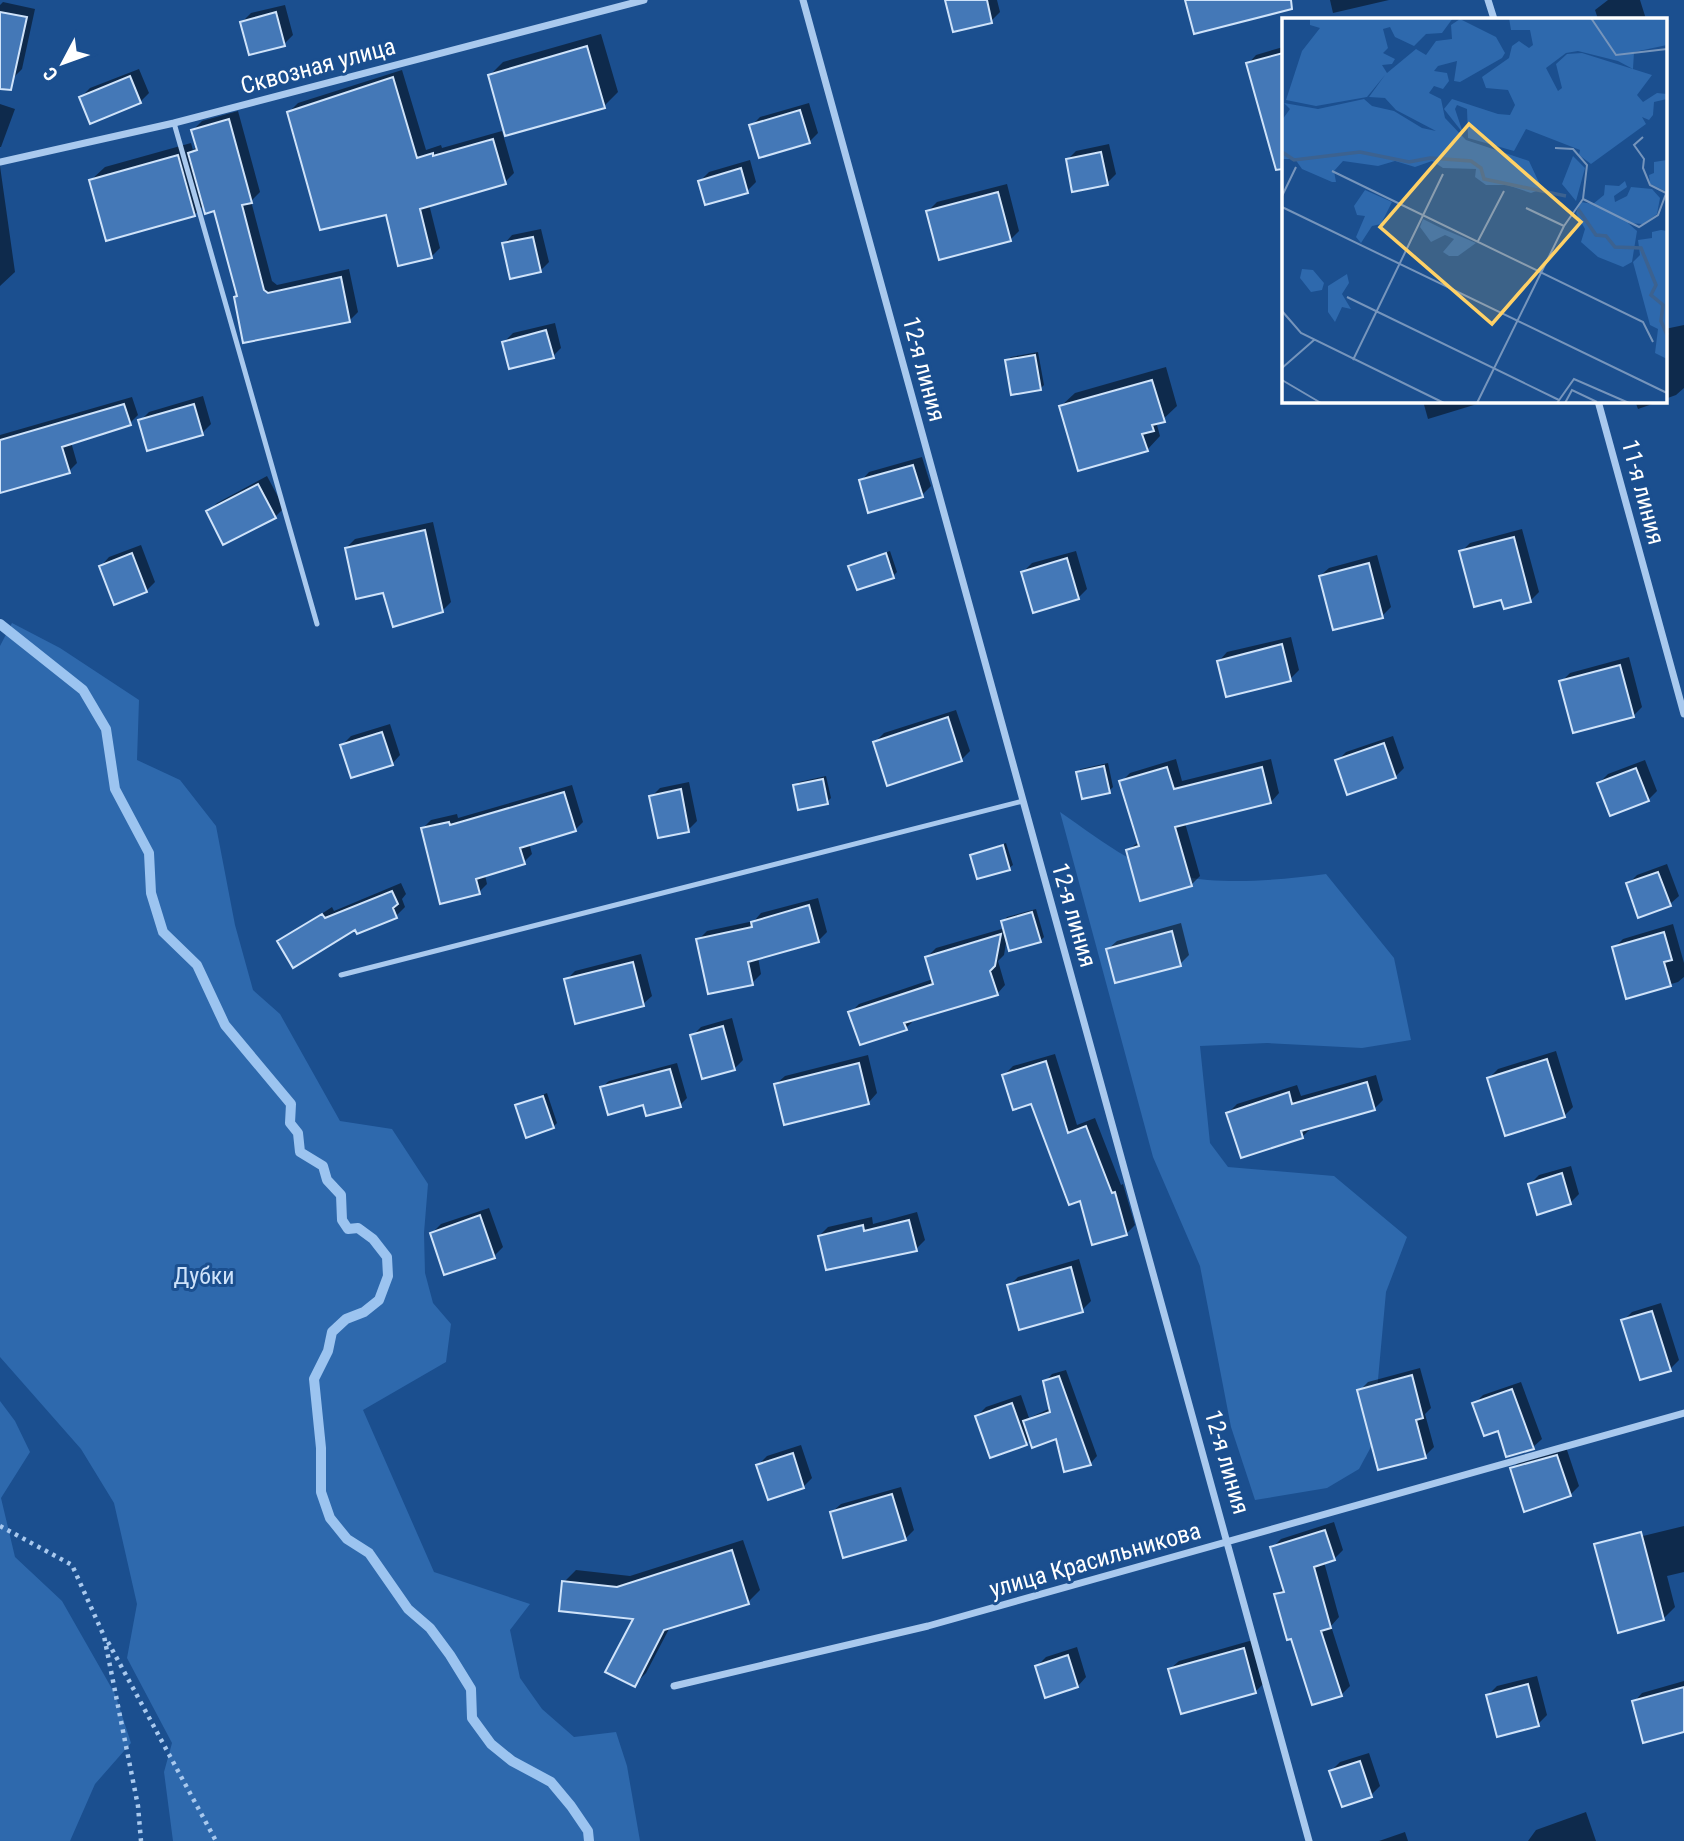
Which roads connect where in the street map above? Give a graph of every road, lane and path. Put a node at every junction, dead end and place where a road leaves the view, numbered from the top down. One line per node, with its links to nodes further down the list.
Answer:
1 (644, 0): 5 (street, Сквозная улица)
2 (803, 0): 10 (street, 12-я линия)
3 (1488, 0): 4 (street)
4 (1494, 18)
5 (174, 123): 6 (street, Сквозная улица); 8 (lane)
6 (0, 162)
7 (1598, 402): 9 (street, 11-я линия)
8 (317, 624)
9 (1684, 714)
10 (1023, 801): 11 (lane); 14 (street, 12-я линия)
11 (341, 975)
12 (1684, 1413): 14 (street, улица Красильникова)
13 (0, 1526): 15 (path)
14 (1229, 1542): 16 (street, улица Красильникова); 19 (street, 12-я линия)
15 (104, 1636): 17 (path); 18 (path)
16 (674, 1686)
17 (141, 1841)
18 (216, 1841)
19 (1309, 1841)

